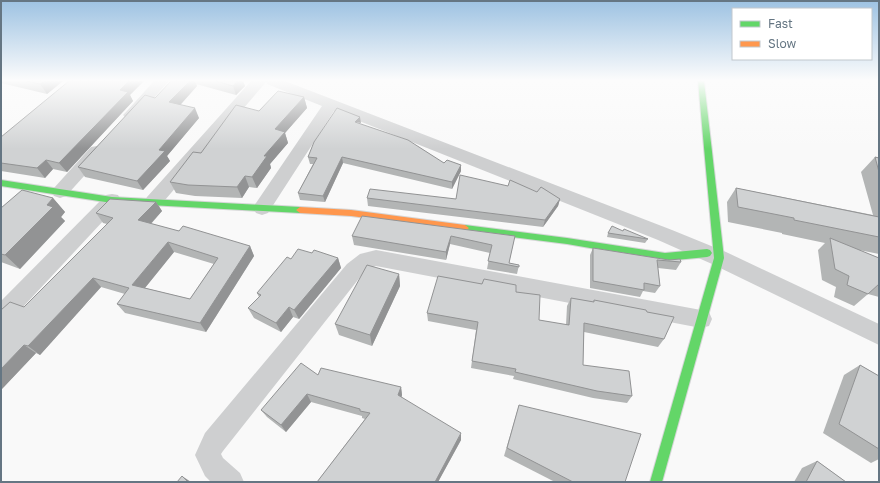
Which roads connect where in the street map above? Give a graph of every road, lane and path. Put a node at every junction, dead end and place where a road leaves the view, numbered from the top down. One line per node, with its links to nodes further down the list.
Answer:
1 (141, 104): 5 (street)
2 (239, 104): 10 (street)
3 (331, 104): 11 (street); 12 (street)
4 (703, 104): 12 (street)
5 (119, 128)
6 (108, 140): 8 (street)
7 (1, 183): 8 (street)
8 (60, 192): 9 (street)
9 (112, 200): 10 (street); 13 (street)
10 (154, 202): 11 (street)
11 (262, 208): 12 (street)
12 (713, 256): 14 (street); 15 (street)
13 (1, 315)
14 (702, 319): 16 (street); 17 (street)
15 (879, 335)
16 (231, 482)
17 (656, 482)

